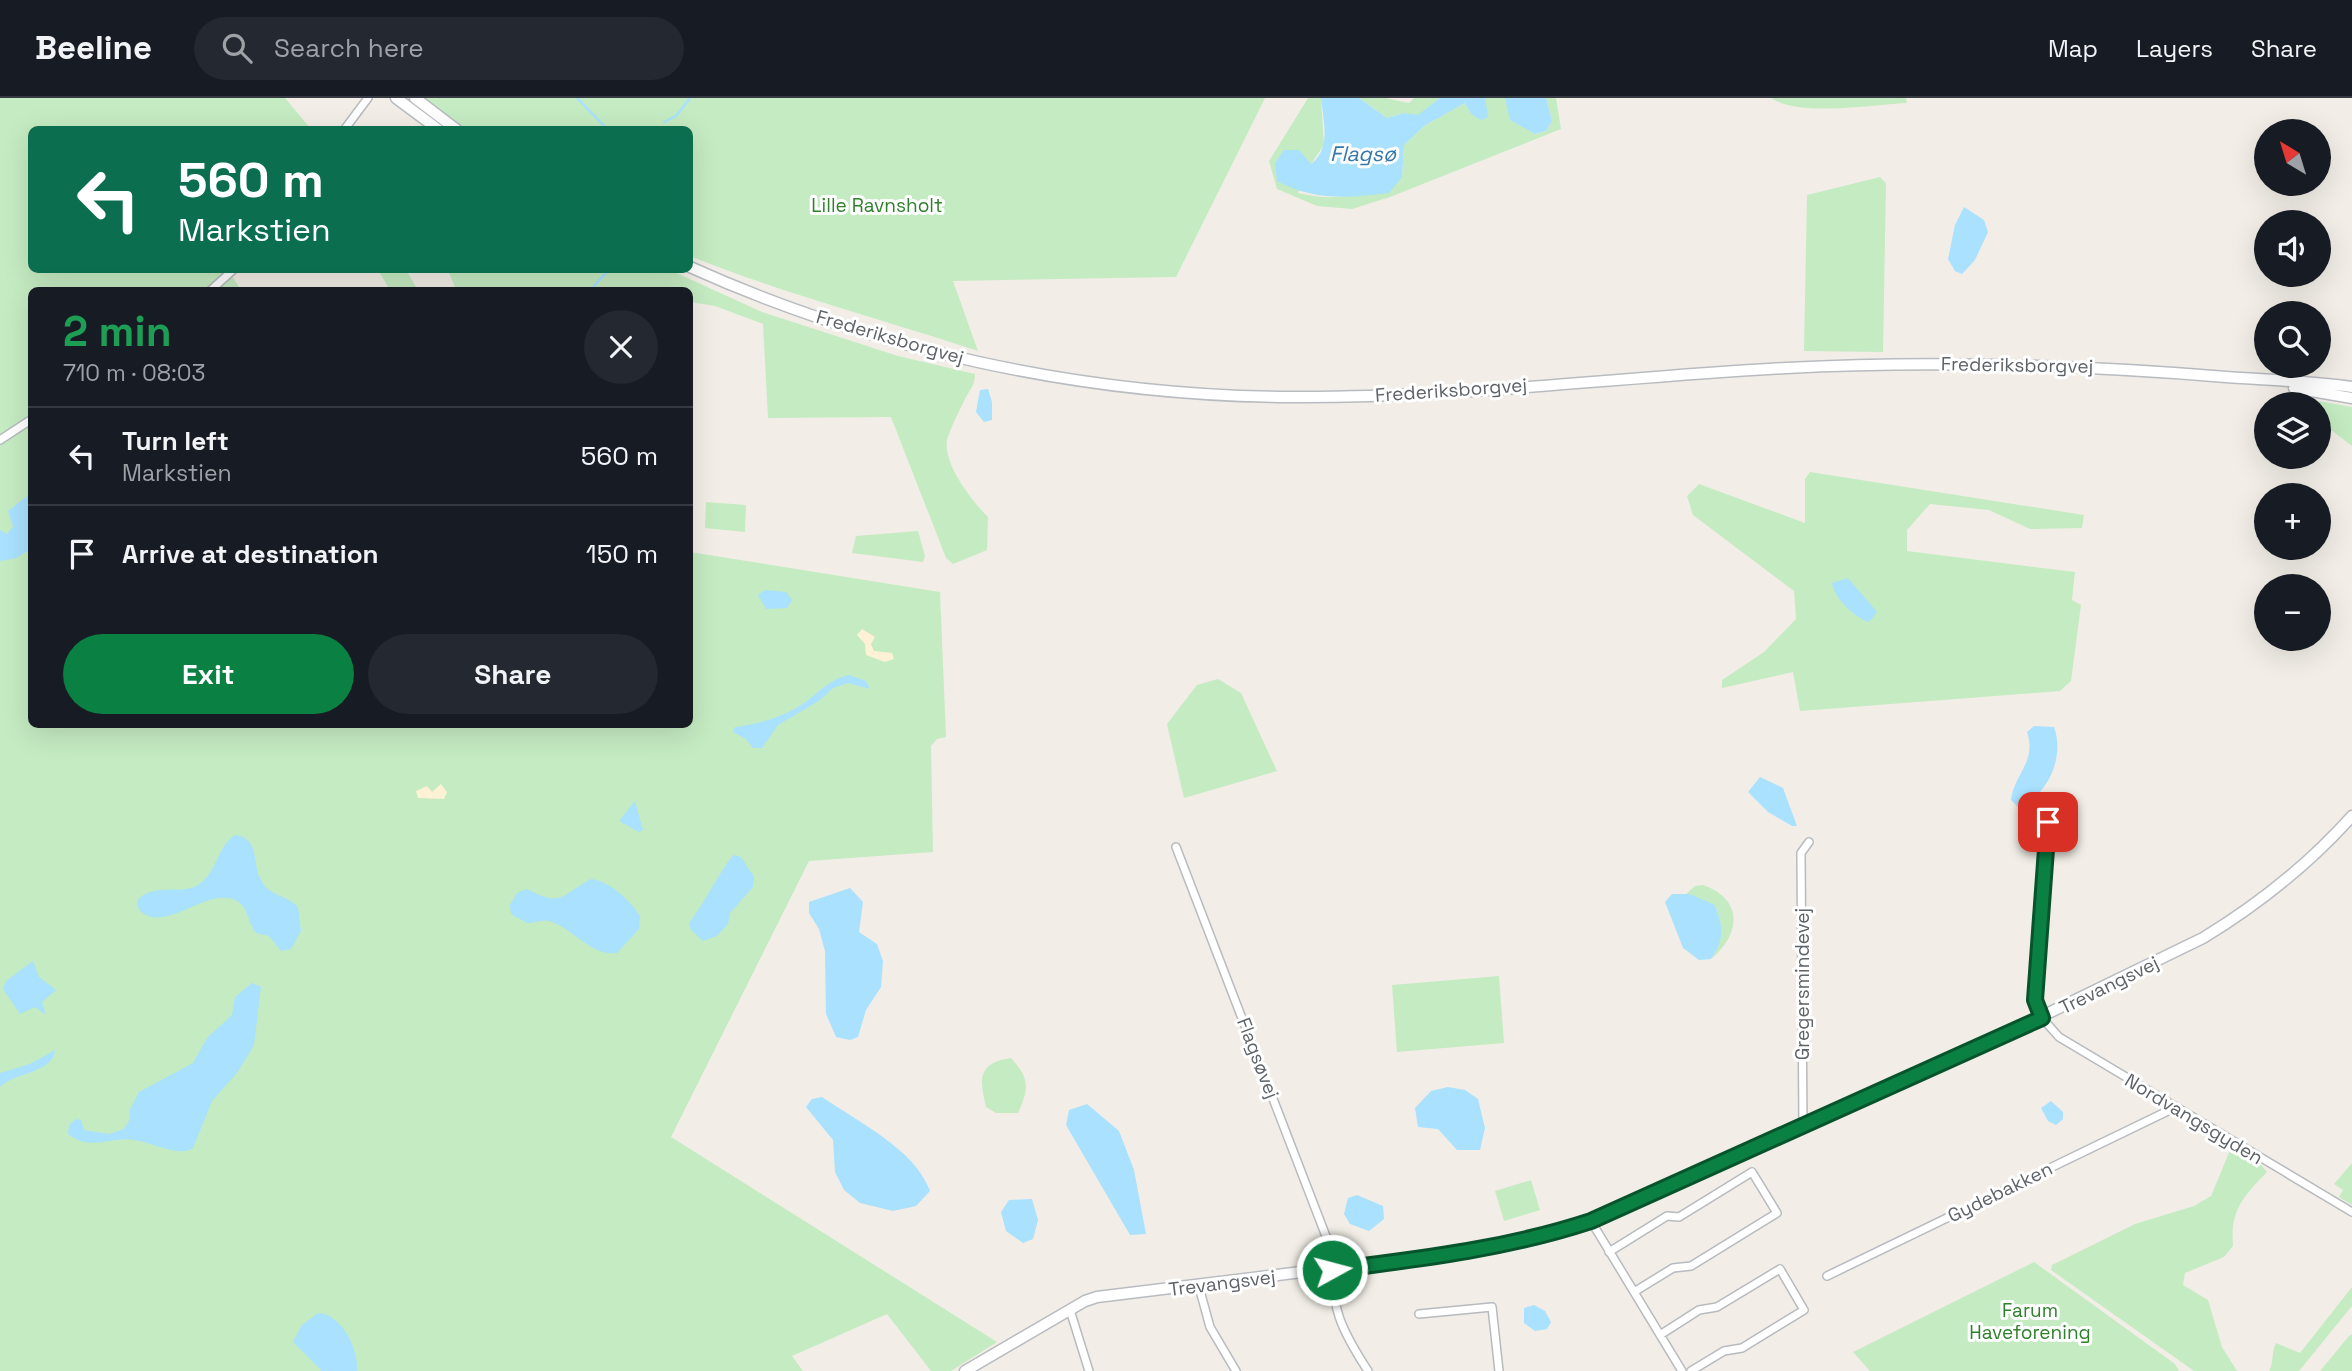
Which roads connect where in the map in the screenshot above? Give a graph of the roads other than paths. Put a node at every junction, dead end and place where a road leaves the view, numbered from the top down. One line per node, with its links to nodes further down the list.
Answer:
1 (369, 98): 4 (street)
2 (396, 98): 5 (street)
3 (415, 98): 6 (street)
4 (347, 126)
5 (434, 126)
6 (452, 126)
7 (693, 268): 10 (street, Frederiksborgvej)
8 (230, 273): 9 (street)
9 (214, 287)
10 (2229, 377): 11 (street, Frederiksborgvej); 12 (street, Frederiksborgvej)
11 (2352, 387)
12 (2352, 398)
13 (28, 422): 14 (street)
14 (0, 440)
15 (2352, 816): 19 (street, Trevangsvej)
16 (2048, 822): 19 (street)
17 (1810, 842): 21 (street, Gregersmindevej)
18 (1176, 847): 25 (street, Flagsøvej)
19 (2042, 1018): 20 (street, Nordvangsgyden); 21 (street, Trevangsvej)
20 (2174, 1108): 22 (street, Nordvangsgyden); 26 (street, Gydebakken)
21 (1803, 1128): 23 (street, Trevangsvej)
22 (2352, 1212)
23 (1591, 1221): 24 (street); 25 (street, Trevangsvej)
24 (1609, 1252): 28 (street); 28 (street)
25 (1332, 1270): 27 (street, Trevangsvej); 35 (street, Flagsøvej)
26 (1827, 1276)
27 (1199, 1287): 29 (street, Trevangsvej); 34 (street)
28 (1634, 1292): 31 (street)
29 (1070, 1310): 32 (street, Trevangsvej); 33 (street)
30 (1419, 1314): 36 (street)
31 (1660, 1335): 37 (street); 38 (street)
32 (965, 1371)
33 (1089, 1371)
34 (1236, 1371)
35 (1368, 1371)
36 (1499, 1371)
37 (1682, 1371)
38 (1691, 1371)

